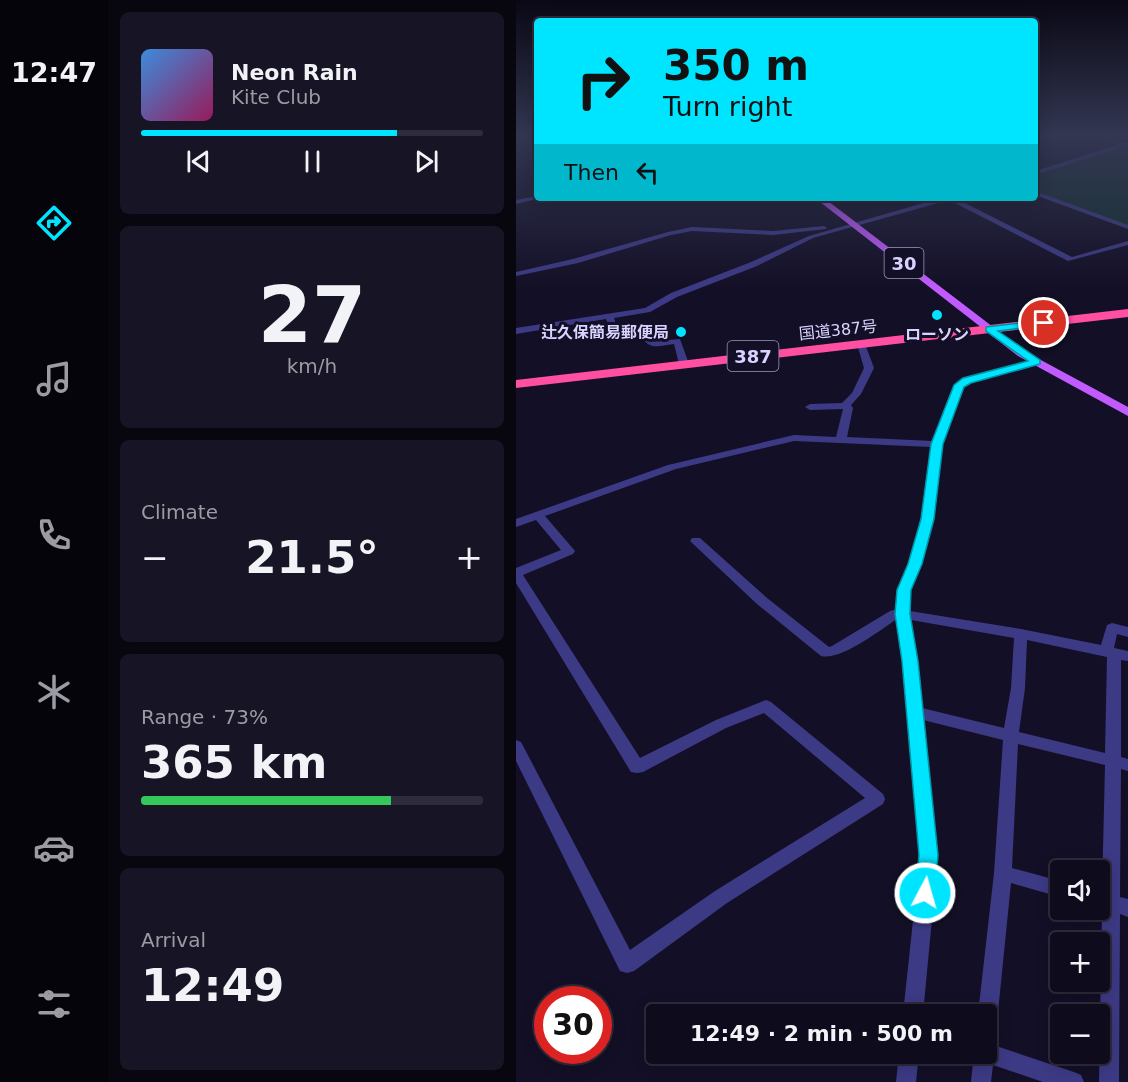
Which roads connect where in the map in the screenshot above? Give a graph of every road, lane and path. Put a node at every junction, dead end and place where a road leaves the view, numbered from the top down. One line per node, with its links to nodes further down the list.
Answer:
1 (1038, 194): 8 (street)
2 (534, 199): 6 (street)
3 (823, 201): 7 (main road, 30)
4 (937, 201): 7 (street)
5 (955, 201): 10 (street)
6 (516, 202)
7 (853, 223): 9 (street); 14 (main road, 30)
8 (1128, 227)
9 (837, 228): 11 (street); 13 (street)
10 (1128, 244)
11 (516, 274)
12 (1128, 313): 14 (highway, 国道387号 / 387)
13 (610, 317): 15 (street); 18 (street)
14 (989, 329): 16 (highway, 国道387号 / 387); 17 (main road, 30)
15 (516, 332)
16 (861, 344): 18 (highway, 国道387号 / 387); 20 (street)
17 (1036, 362): 22 (main road, 30); 24 (street)
18 (684, 364): 19 (highway, 国道387号 / 387)
19 (516, 384)
20 (845, 406): 21 (street); 23 (street)
21 (810, 407)
22 (1128, 412)
23 (841, 439): 24 (street); 25 (street)
24 (937, 444): 29 (street)
25 (538, 515): 26 (street); 28 (street)
26 (516, 523)
27 (696, 541): 29 (street)
28 (516, 573): 35 (street)
29 (903, 614): 31 (street); 33 (street)
30 (1128, 632): 32 (street)
31 (1021, 634): 32 (street); 34 (street)
32 (1116, 654): 36 (street)
33 (914, 712): 34 (street); 40 (street)
34 (1011, 735): 36 (street); 37 (street)
35 (516, 746)
36 (1120, 763): 39 (street)
37 (1003, 873): 38 (street); 41 (street)
38 (1050, 886)
39 (1113, 904): 48 (street)
40 (914, 1004)
41 (989, 1004)
42 (997, 1057): 47 (street)
43 (908, 1064): 45 (street)
44 (983, 1064): 46 (street)
45 (906, 1082)
46 (981, 1082)
47 (1074, 1082)
48 (1109, 1082)

